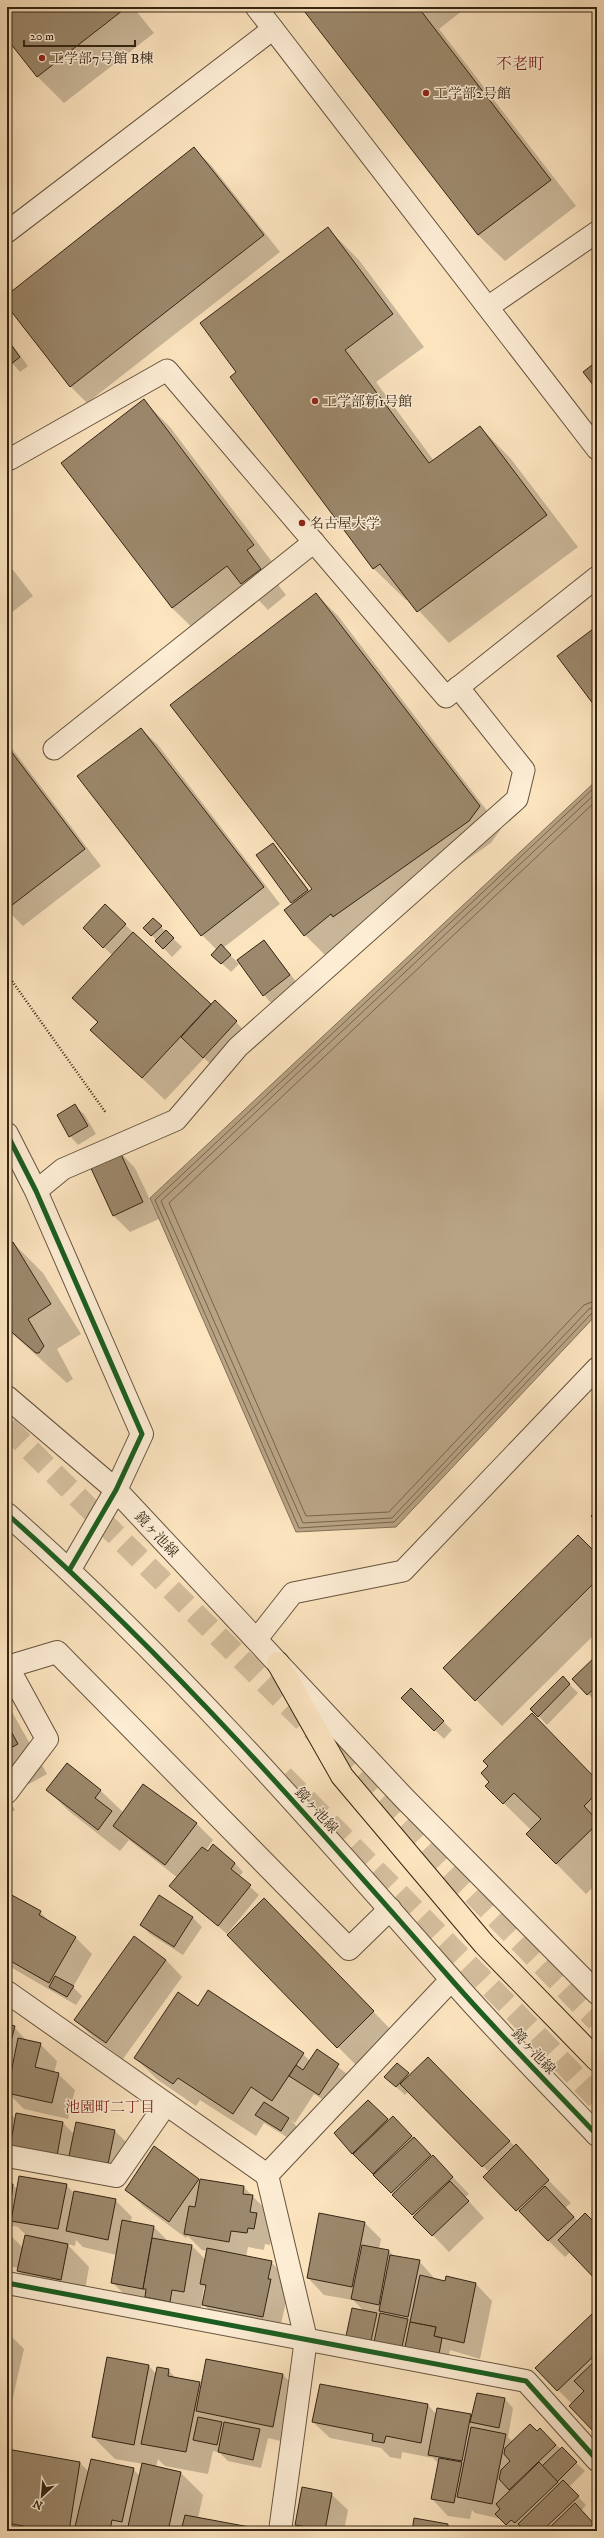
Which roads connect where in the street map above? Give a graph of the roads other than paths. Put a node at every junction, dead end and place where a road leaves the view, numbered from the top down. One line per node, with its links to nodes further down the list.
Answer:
1 (256, 7): 2 (lane)
2 (273, 29): 3 (lane); 5 (lane)
3 (7, 232)
4 (597, 232): 5 (lane)
5 (488, 307): 6 (lane)
6 (597, 449)
7 (7, 456): 8 (lane)
8 (314, 542): 10 (lane); 11 (lane)
9 (597, 577): 10 (lane)
10 (458, 687): 13 (lane)
11 (54, 749)
12 (7, 1134): 13 (street)
13 (36, 1191): 16 (street)
14 (597, 1368): 19 (lane)
15 (7, 1397): 16 (street, 鏡ヶ池線)
16 (116, 1490): 18 (street); 19 (street, 鏡ヶ池線)
17 (7, 1514): 18 (street, 鏡ヶ池線)
18 (70, 1569): 23 (street, 鏡ヶ池線)
19 (256, 1640): 20 (street, 鏡ヶ池線)
20 (278, 1663): 26 (street, 鏡ヶ池線); 27 (highway)
21 (7, 1666): 22 (street); 23 (street)
22 (7, 1792)
23 (390, 1909): 24 (street, 鏡ヶ池線)
24 (451, 1980): 29 (street, 鏡ヶ池線); 31 (street)
25 (7, 1992): 28 (street)
26 (597, 1993)
27 (597, 2060)
28 (166, 2104): 30 (street); 31 (street)
29 (597, 2135)
30 (7, 2156)
31 (266, 2175): 33 (street)
32 (7, 2283): 33 (street)
33 (306, 2339): 34 (street); 35 (street)
34 (597, 2460)
35 (280, 2531)

